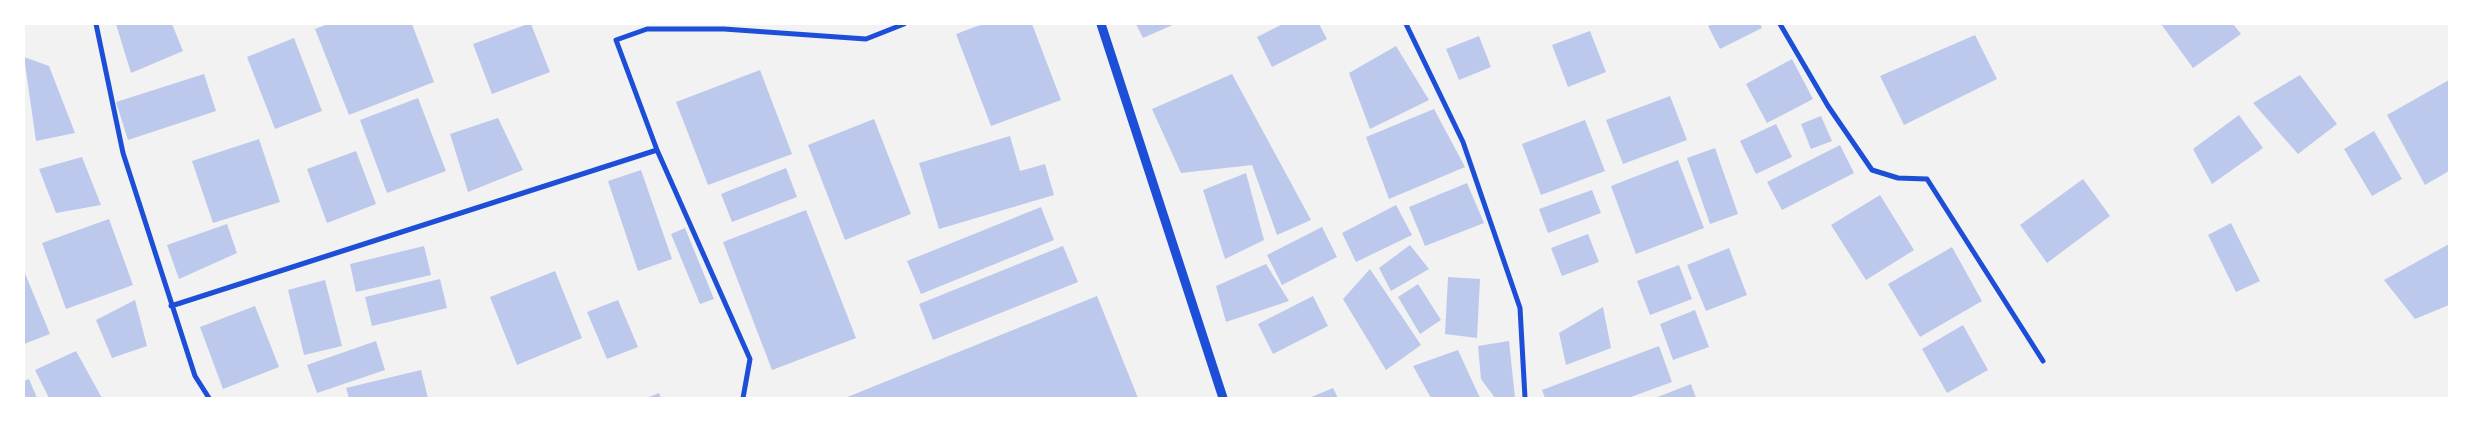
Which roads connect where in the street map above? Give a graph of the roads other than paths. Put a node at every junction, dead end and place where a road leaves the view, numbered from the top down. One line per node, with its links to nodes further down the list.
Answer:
1 (96, 24): 7 (street)
2 (904, 24): 6 (street)
3 (1100, 24): 11 (street)
4 (1406, 24): 12 (street)
5 (1780, 24): 8 (street)
6 (657, 150): 7 (street); 10 (street)
7 (171, 306): 9 (street)
8 (2043, 361)
9 (209, 398)
10 (743, 398)
11 (1223, 398)
12 (1525, 398)

